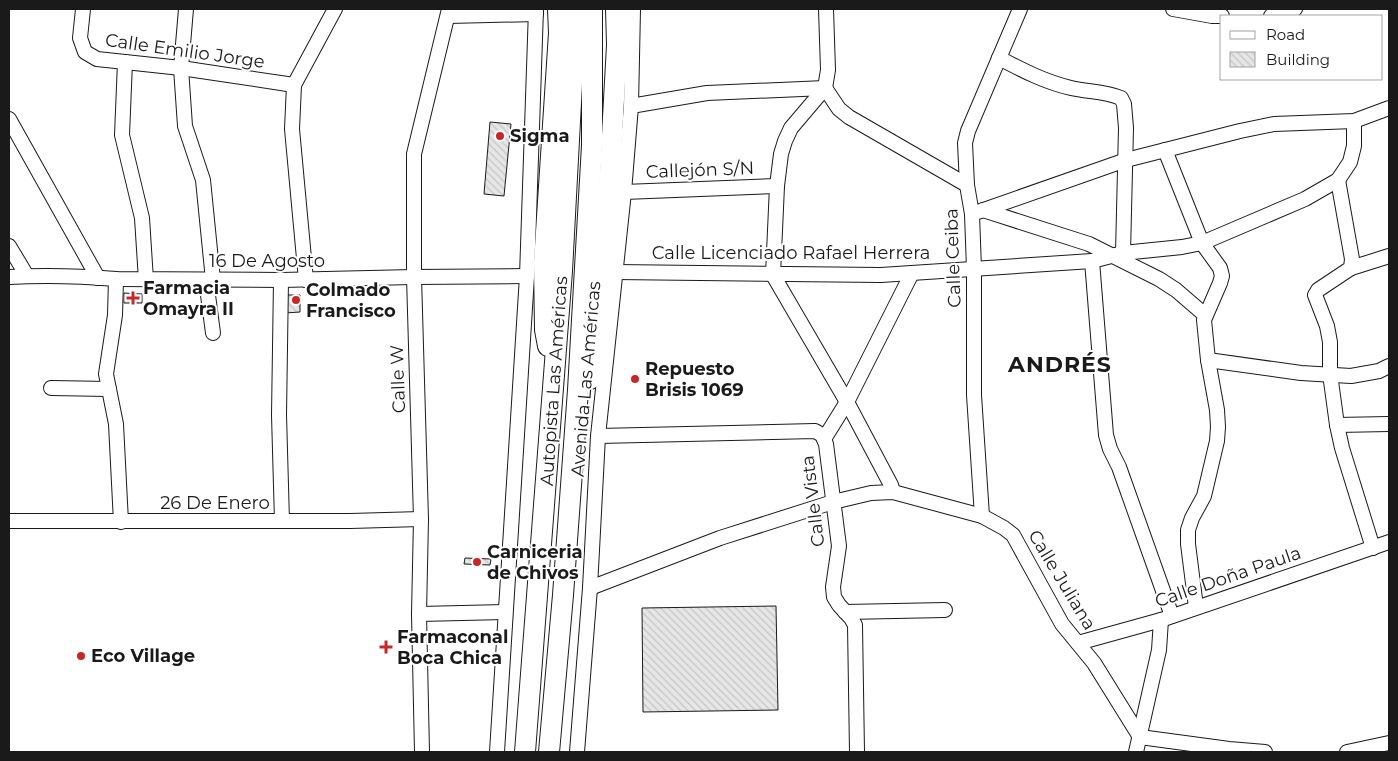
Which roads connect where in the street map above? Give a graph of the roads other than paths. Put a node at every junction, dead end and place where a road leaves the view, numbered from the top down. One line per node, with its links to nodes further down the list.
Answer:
1 (83, 9): 18 (street, Calle Emilio Jorge)
2 (186, 9): 19 (street)
3 (335, 9): 20 (street)
4 (558, 9): 58 (highway)
5 (576, 9): 58 (highway, Autopista Las Américas)
6 (592, 9): 67 (highway, Autopista Las Américas)
7 (616, 9): 67 (highway)
8 (632, 9): 22 (street, Avenida Las Américas)
9 (826, 9): 21 (street)
10 (1020, 9): 17 (street, Calle Ceiba)
11 (1173, 9): 16 (street)
12 (1295, 9): 15 (street)
13 (536, 11): 14 (street); 44 (street)
14 (448, 12): 46 (street, Calle W)
15 (1275, 15)
16 (1220, 16)
17 (999, 58): 27 (street); 29 (street, Calle Ceiba)
18 (125, 62): 19 (street, Calle Emilio Jorge); 49 (street)
19 (181, 68): 20 (street, Calle Emilio Jorge); 50 (street)
20 (294, 85): 52 (street)
21 (825, 88): 22 (street); 29 (street); 30 (street)
22 (631, 106): 31 (street, Avenida Las Américas)
23 (1389, 108): 25 (street)
24 (9, 119): 47 (street)
25 (1354, 121): 26 (street); 28 (street, Calle Licenciado Rafael Herrera)
26 (1165, 150): 27 (street); 33 (street)
27 (1126, 160): 32 (street); 35 (street)
28 (1338, 180): 33 (street, Calle Licenciado Rafael Herrera); 38 (street)
29 (967, 185): 32 (street, Calle Ceiba)
30 (777, 186): 31 (street, Callejón S/N); 42 (street)
31 (624, 192): 40 (street, Avenida Las Américas)
32 (977, 212): 35 (street); 39 (street, Calle Ceiba)
33 (1202, 243): 35 (street, Calle Licenciado Rafael Herrera); 53 (street)
34 (9, 246): 43 (street)
35 (1118, 254): 37 (street, Calle Licenciado Rafael Herrera); 53 (street)
36 (1389, 256): 38 (street)
37 (1092, 261): 39 (street, Calle Licenciado Rafael Herrera); 82 (street)
38 (1351, 268): 57 (street)
39 (974, 269): 41 (street, Calle Licenciado Rafael Herrera); 69 (street, Calle Ceiba)
40 (615, 272): 42 (street, Calle Licenciado Rafael Herrera); 64 (street, Avenida Las Américas)
41 (912, 273): 42 (street, Calle Licenciado Rafael Herrera); 61 (street)
42 (773, 274): 61 (street)
43 (27, 276): 45 (street, 16 De Agosto); 47 (street, 16 De Agosto)
44 (527, 276): 46 (street, 16 De Agosto); 79 (street)
45 (9, 277)
46 (414, 277): 52 (street, 16 De Agosto); 70 (street, Calle W)
47 (98, 278): 48 (street, 16 De Agosto)
48 (116, 279): 49 (street, 16 De Agosto); 60 (street)
49 (146, 280): 50 (street, 16 De Agosto)
50 (210, 280): 51 (street, 16 De Agosto); 54 (street)
51 (281, 280): 52 (street, 16 De Agosto); 72 (street)
52 (306, 280)
53 (1205, 315): 55 (street)
54 (213, 333)
55 (1208, 360): 57 (street); 77 (street)
56 (1389, 366): 57 (street)
57 (1330, 374): 63 (street)
58 (554, 379): 89 (highway, Autopista Las Américas)
59 (51, 388): 60 (street)
60 (109, 389): 73 (street)
61 (847, 402): 65 (street); 66 (street)
62 (1389, 424): 63 (street)
63 (1337, 426): 75 (street)
64 (598, 436): 65 (street, Calle Vista); 76 (street, Avenida Las Américas)
65 (824, 439): 68 (street, Calle Vista)
66 (893, 492): 68 (street, Calle Juliana); 69 (street, Calle Juliana)
67 (570, 494): 90 (highway, Autopista Las Américas)
68 (833, 502): 76 (street, Calle Juliana); 80 (street, Calle Vista)
69 (982, 516): 83 (street, Calle Juliana)
70 (421, 519): 72 (street, 26 De Enero); 81 (street, Calle W)
71 (9, 521): 73 (street, 26 De Enero)
72 (282, 521): 73 (street, 26 De Enero)
73 (121, 522)
74 (1389, 542): 75 (street, Calle Doña Paula)
75 (1373, 548): 77 (street, Calle Doña Paula)
76 (590, 588): 91 (street, Avenida Las Américas)
77 (1196, 607): 82 (street, Calle Doña Paula)
78 (944, 610): 80 (street)
79 (505, 612): 81 (street); 88 (street)
80 (845, 612): 92 (street, Calle Vista)
81 (419, 614): 87 (street, Calle W)
82 (1166, 618): 83 (street, Calle Doña Paula); 84 (street)
83 (1078, 644): 84 (street, Calle Juliana)
84 (1140, 737): 86 (street); 93 (street)
85 (1389, 743): 95 (street)
86 (1169, 746): 94 (street)
87 (422, 752)
88 (497, 752)
89 (525, 752)
90 (549, 752)
91 (577, 752)
92 (858, 752)
93 (1136, 752)
94 (1265, 752)
95 (1348, 752)

